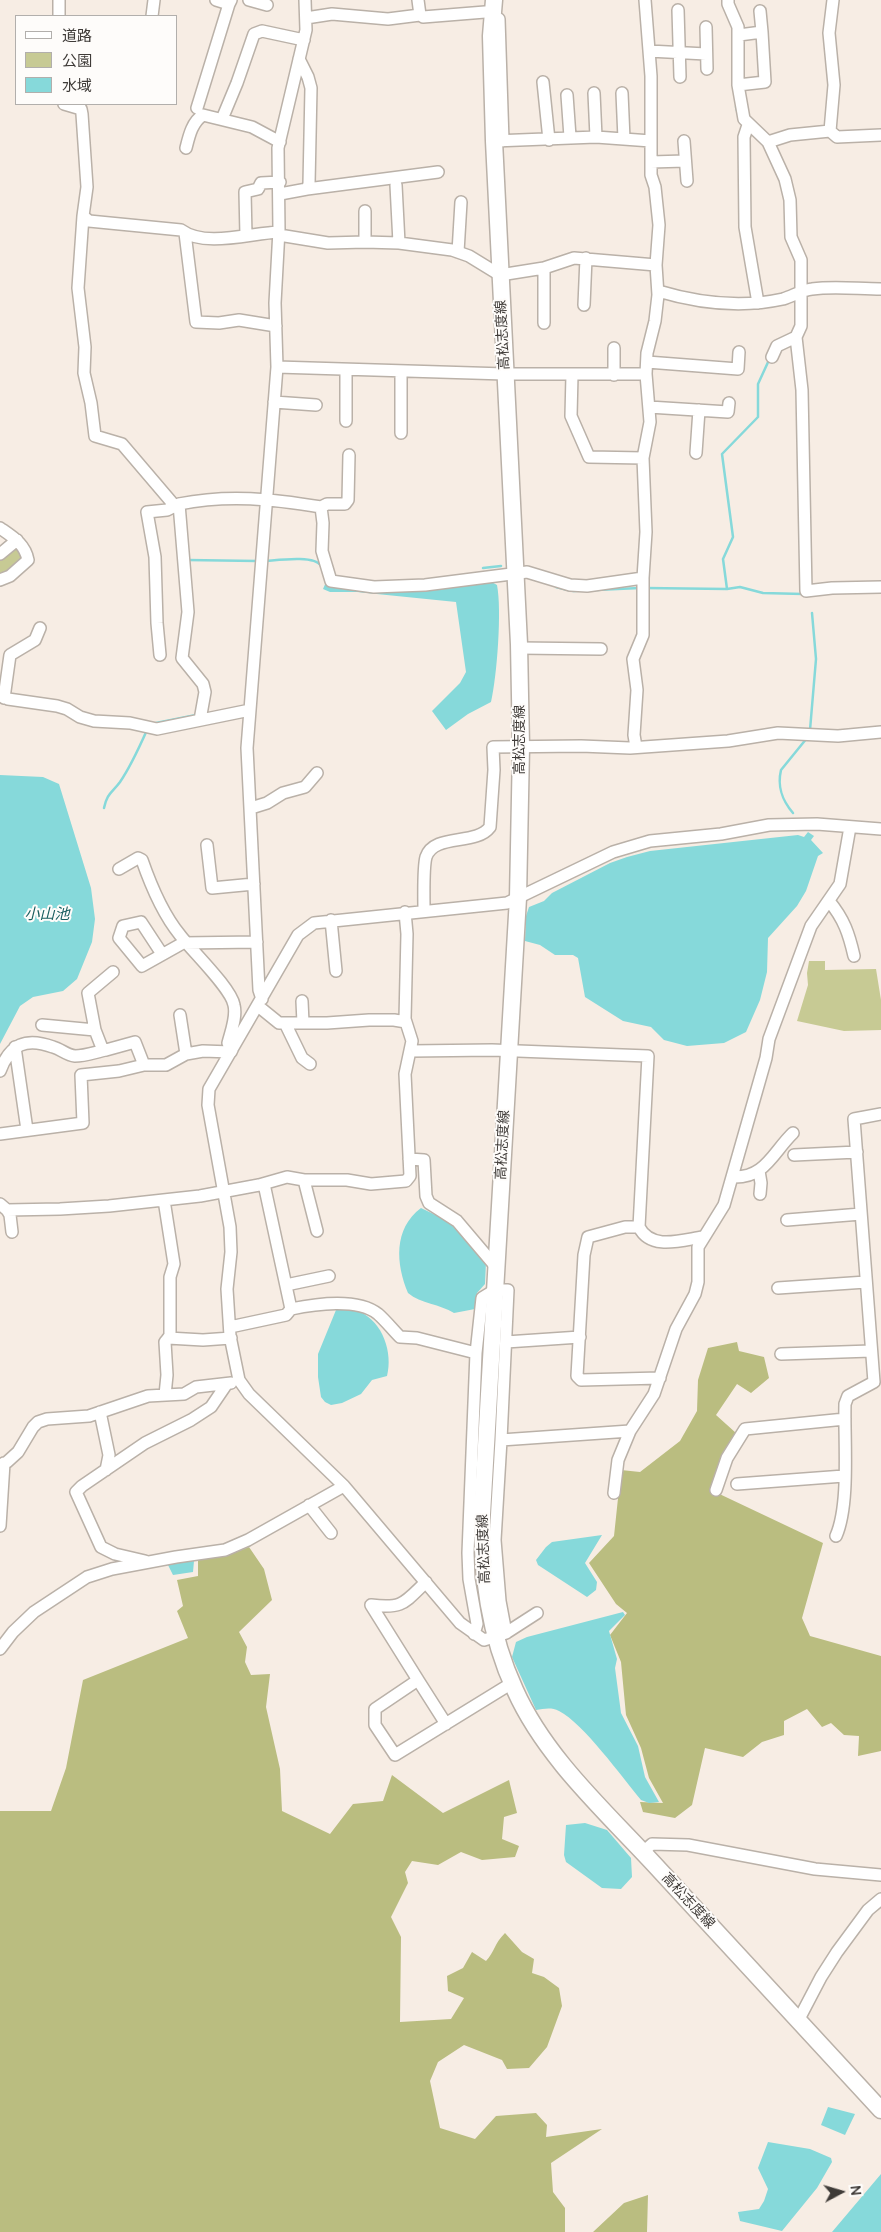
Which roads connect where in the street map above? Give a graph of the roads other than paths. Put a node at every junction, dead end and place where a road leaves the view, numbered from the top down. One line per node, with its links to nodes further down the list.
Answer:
1 (59, 0): 16 (street)
2 (154, 0): 17 (street)
3 (216, 0): 11 (street)
4 (249, 0): 13 (street)
5 (306, 0): 19 (street)
6 (418, 0): 18 (street)
7 (500, 0): 45 (street)
8 (644, 0): 24 (street)
9 (728, 0): 22 (street)
10 (833, 0): 39 (street)
11 (230, 2): 36 (street)
12 (488, 4): 18 (street); 45 (main road, 高松志度線)
13 (267, 5)
14 (678, 10): 25 (street)
15 (760, 11): 21 (street)
16 (60, 15)
17 (152, 15)
18 (420, 15): 19 (street)
19 (306, 18): 23 (street)
20 (706, 27): 26 (street)
21 (762, 32): 22 (street); 31 (street)
22 (738, 34): 31 (street)
23 (304, 40): 27 (street); 37 (street)
24 (649, 51): 25 (street); 46 (street)
25 (679, 52): 26 (street); 29 (street)
26 (706, 54): 28 (street)
27 (299, 59): 48 (street); 57 (street)
28 (707, 69)
29 (680, 76)
30 (543, 82): 44 (street)
31 (738, 85): 38 (street)
32 (594, 93): 41 (street)
33 (622, 93): 43 (street)
34 (567, 95): 42 (street)
35 (83, 106): 61 (street)
36 (197, 108)
37 (222, 119): 48 (street); 50 (street)
38 (748, 125): 49 (street); 75 (street)
39 (830, 131): 40 (street); 49 (street)
40 (881, 135)
41 (596, 136): 42 (street); 43 (street)
42 (570, 137): 44 (street)
43 (624, 139): 46 (street)
44 (549, 140): 45 (street)
45 (498, 141): 71 (main road, 高松志度線)
46 (651, 141): 52 (street)
47 (684, 141): 51 (street)
48 (280, 142): 54 (street)
49 (768, 142): 74 (street)
50 (186, 148)
51 (686, 161): 52 (street); 55 (street)
52 (651, 162): 69 (street)
53 (438, 172): 57 (street)
54 (280, 182): 58 (street); 64 (street)
55 (687, 182)
56 (396, 184): 66 (street)
57 (307, 189): 58 (street)
58 (280, 194): 63 (street)
59 (461, 202): 67 (street)
60 (365, 211): 65 (street)
61 (83, 216): 62 (street); 101 (street)
62 (185, 233): 64 (street); 78 (street)
63 (279, 234): 64 (street); 65 (street); 78 (street)
64 (246, 236)
65 (365, 242): 66 (street)
66 (399, 243): 67 (street)
67 (458, 252): 71 (street)
68 (586, 258): 69 (street); 70 (street); 76 (street)
69 (656, 265): 73 (street)
70 (544, 268): 71 (street); 77 (street)
71 (500, 276): 87 (main road, 高松志度線)
72 (881, 289): 74 (street)
73 (658, 291): 75 (street); 84 (street)
74 (798, 293): 75 (street); 79 (street)
75 (758, 303)
76 (584, 306)
77 (544, 323)
78 (276, 326): 83 (street)
79 (796, 337): 82 (street); 109 (street)
80 (614, 348): 89 (street)
81 (739, 352): 84 (street)
82 (772, 357)
83 (277, 367): 85 (street); 90 (street)
84 (646, 368): 89 (street); 93 (street)
85 (346, 370): 86 (street); 95 (street)
86 (401, 371): 87 (street); 96 (street)
87 (505, 374): 88 (street); 106 (main road, 高松志度線)
88 (572, 375): 89 (street); 99 (street)
89 (614, 375)
90 (274, 402): 92 (street); 100 (street)
91 (729, 403): 94 (street)
92 (316, 405)
93 (648, 408): 94 (street); 99 (street)
94 (698, 410): 97 (street)
95 (346, 421)
96 (401, 433)
97 (696, 454)
98 (349, 455): 102 (street)
99 (644, 458): 108 (street)
100 (266, 499): 101 (street); 102 (street); 115 (street)
101 (176, 504): 113 (street); 116 (street)
102 (321, 506): 106 (street)
103 (0, 528): 104 (street)
104 (17, 540): 105 (street); 107 (street)
105 (0, 554)
106 (515, 575): 108 (street); 111 (main road, 高松志度線)
107 (0, 580)
108 (643, 584): 119 (street)
109 (881, 588)
110 (40, 628): 114 (street)
111 (519, 648): 112 (street); 118 (main road, 高松志度線)
112 (601, 649)
113 (160, 655)
114 (2, 696): 116 (street)
115 (250, 710): 116 (street); 121 (street)
116 (200, 720)
117 (881, 732): 119 (street)
118 (521, 746): 119 (street); 127 (main road, 高松志度線); 129 (street)
119 (636, 747)
120 (317, 773): 121 (street)
121 (251, 808): 126 (street)
122 (850, 828): 123 (street); 127 (street); 128 (street)
123 (881, 829)
124 (207, 845): 126 (street)
125 (119, 868): 132 (street)
126 (254, 884): 133 (street)
127 (518, 898): 129 (street); 150 (main road, 高松志度線)
128 (829, 901): 135 (street); 163 (street)
129 (424, 910): 130 (street)
130 (405, 912): 131 (street); 141 (street)
131 (331, 920): 136 (street); 139 (street)
132 (187, 942): 133 (street); 134 (street); 148 (street)
133 (257, 942): 139 (street)
134 (162, 954)
135 (854, 956)
136 (336, 971)
137 (113, 972): 145 (street)
138 (302, 1001): 143 (street)
139 (260, 1002): 142 (street); 148 (street)
140 (180, 1015): 151 (street)
141 (406, 1022): 143 (street); 149 (street)
142 (285, 1023): 143 (street); 152 (street)
143 (303, 1023)
144 (42, 1025): 145 (street)
145 (94, 1030): 147 (street)
146 (16, 1047): 147 (street); 154 (street); 156 (street)
147 (106, 1050): 153 (street)
148 (231, 1051): 151 (street); 166 (street)
149 (411, 1051): 150 (street); 161 (street)
150 (509, 1051): 172 (street); 176 (main road, 高松志度線)
151 (186, 1054): 153 (street)
152 (310, 1064)
153 (144, 1065): 156 (street)
154 (0, 1071)
155 (881, 1114): 159 (street)
156 (27, 1130): 158 (street)
157 (793, 1132): 162 (street)
158 (0, 1134)
159 (856, 1152): 160 (street); 170 (street)
160 (794, 1155)
161 (409, 1159): 164 (street); 176 (street)
162 (759, 1171): 163 (street); 167 (street)
163 (732, 1177): 175 (street)
164 (304, 1180): 165 (street); 173 (street)
165 (264, 1184): 166 (street); 179 (street)
166 (225, 1192): 168 (street); 183 (street)
167 (760, 1194)
168 (164, 1200): 169 (street); 185 (street)
169 (4, 1207): 174 (street)
170 (861, 1214): 171 (street); 178 (street)
171 (787, 1220)
172 (639, 1227): 175 (street); 184 (street)
173 (317, 1231)
174 (12, 1232)
175 (703, 1237): 190 (street)
176 (496, 1267): 181 (main road, 高松志度線)
177 (329, 1276): 179 (street)
178 (866, 1282): 180 (street); 187 (street)
179 (286, 1285): 182 (street)
180 (778, 1288)
181 (495, 1290): 186 (street); 188 (street); 213 (main road, 高松志度線)
182 (291, 1310): 183 (street); 188 (street)
183 (230, 1332): 185 (street); 191 (street)
184 (580, 1337): 186 (street); 190 (street)
185 (168, 1338): 193 (street)
186 (506, 1342): 197 (street)
187 (872, 1351): 189 (street); 195 (street)
188 (476, 1353): 212 (street)
189 (781, 1354)
190 (660, 1378): 196 (street)
191 (240, 1380): 192 (street); 202 (street)
192 (226, 1385): 193 (street); 199 (street)
193 (165, 1395): 194 (street)
194 (100, 1412): 198 (street); 199 (street)
195 (844, 1419): 200 (street); 203 (street)
196 (630, 1431): 197 (street); 204 (street)
197 (501, 1440): 213 (street)
198 (2, 1464): 206 (street)
199 (106, 1470): 209 (street)
200 (844, 1476): 201 (street); 208 (street)
201 (737, 1484)
202 (344, 1486): 205 (street); 210 (street)
203 (716, 1490)
204 (614, 1493)
205 (309, 1505): 207 (street); 209 (street)
206 (0, 1526)
207 (331, 1534)
208 (836, 1536)
209 (150, 1562): 214 (street)
210 (426, 1582): 212 (street); 215 (street)
211 (537, 1613): 213 (street)
212 (474, 1634): 213 (street)
213 (501, 1635): 216 (main road, 高松志度線)
214 (0, 1649)
215 (418, 1680): 217 (street); 217 (street)
216 (512, 1684): 217 (street); 218 (main road, 高松志度線)
217 (446, 1724)
218 (643, 1852): 219 (street); 221 (main road, 高松志度線)
219 (881, 1874)
220 (881, 1899): 221 (street)
221 (798, 2021): 222 (main road, 高松志度線)
222 (881, 2110)

